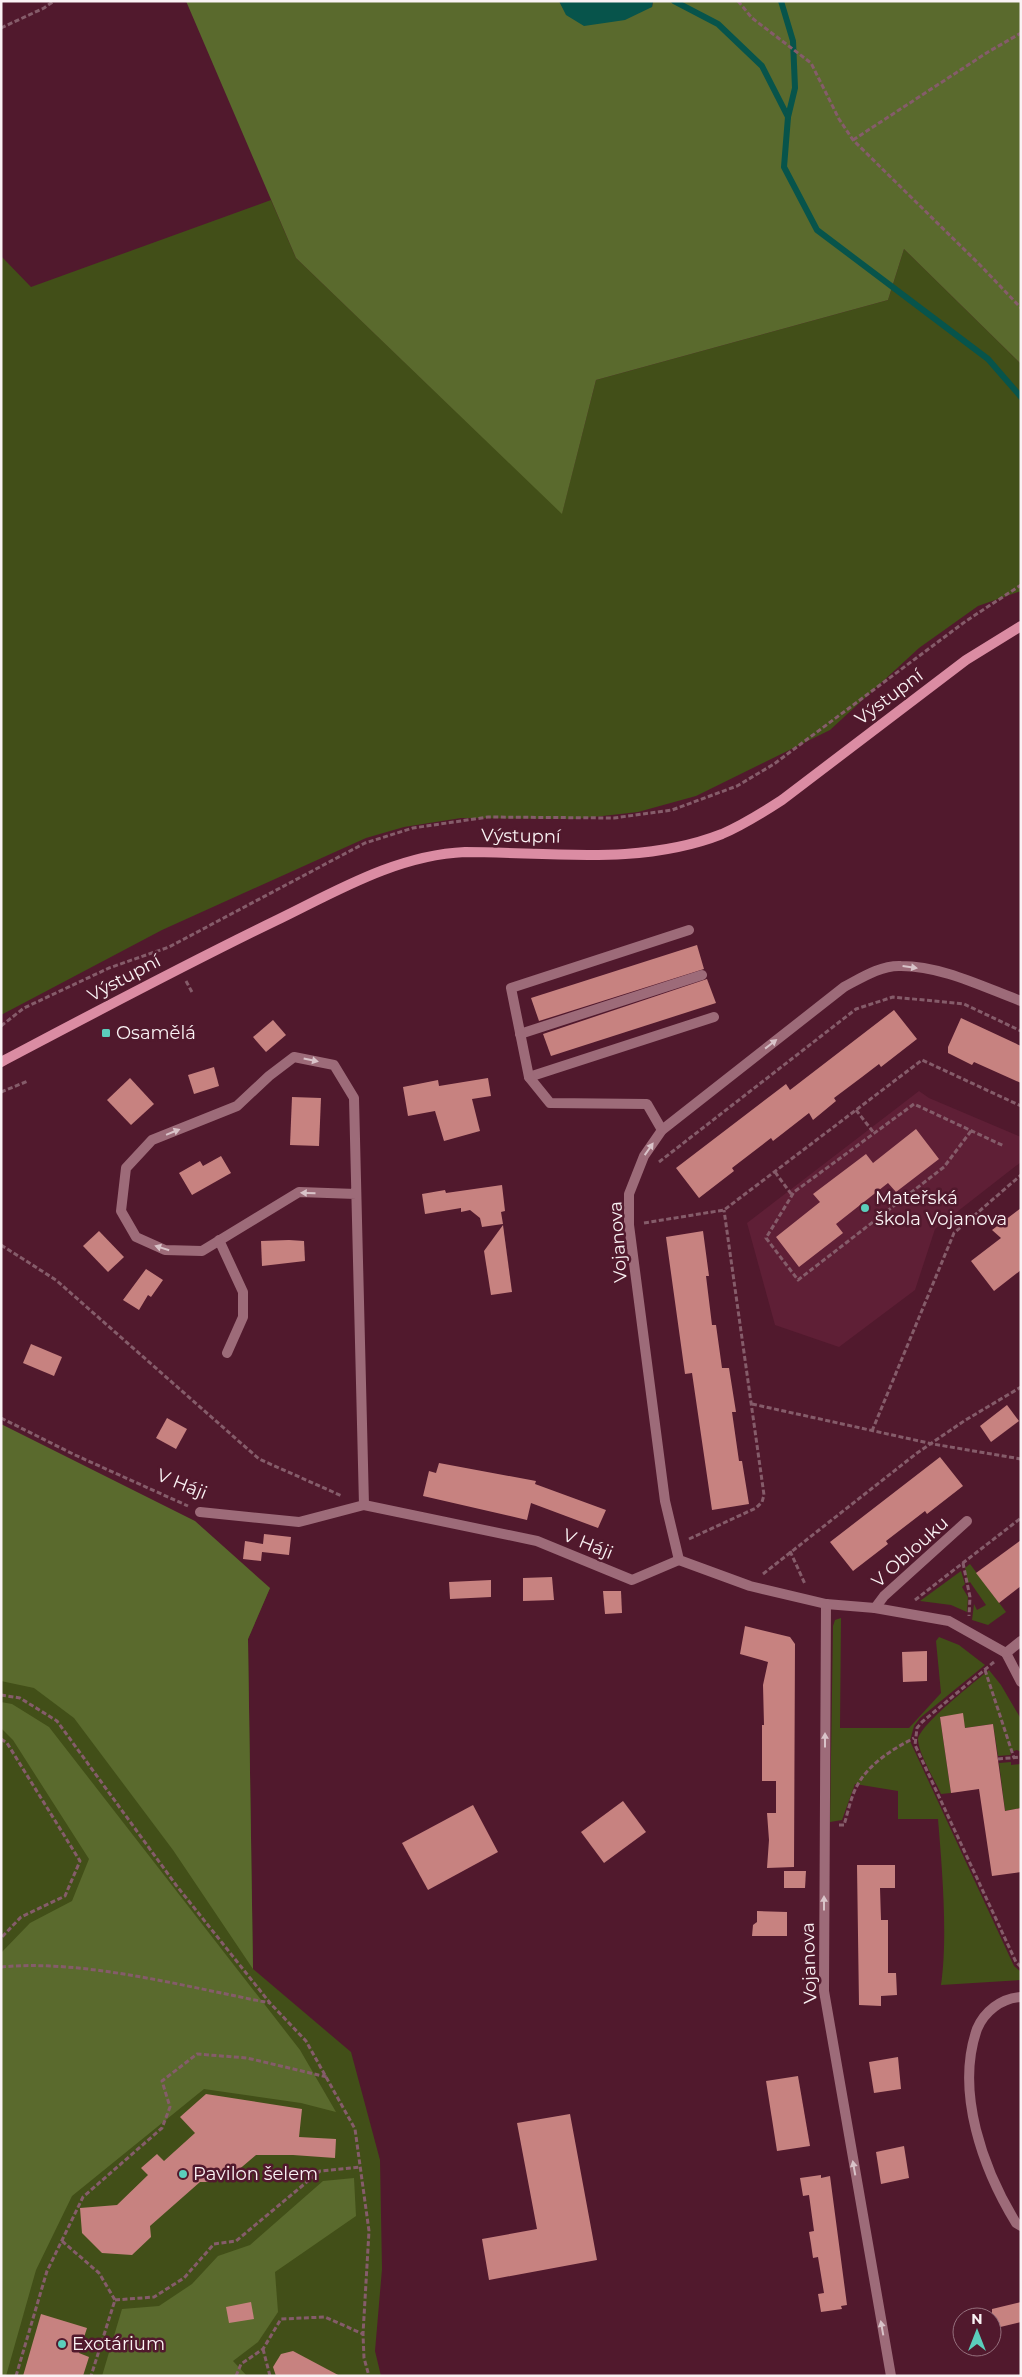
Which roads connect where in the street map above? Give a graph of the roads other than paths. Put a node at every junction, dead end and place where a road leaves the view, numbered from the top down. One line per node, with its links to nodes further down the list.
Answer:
1 (1021, 626): 7 (street, Výstupní)
2 (689, 930): 6 (street)
3 (702, 975): 6 (street)
4 (1021, 1001): 9 (street, Vojanova, one-way to 4)
5 (714, 1018): 8 (street)
6 (520, 1034): 8 (street)
7 (1, 1062)
8 (529, 1076): 9 (street)
9 (662, 1130): 16 (street, Vojanova, one-way to 9)
10 (356, 1194): 11 (street, one-way to 11); 11 (street, one-way to 10); 13 (street)
11 (220, 1240): 12 (street)
12 (227, 1353)
13 (364, 1506): 14 (street, V Háji); 16 (street, V Háji)
14 (200, 1512)
15 (967, 1522): 18 (street, V Oblouku)
16 (679, 1560): 17 (street)
17 (826, 1604): 18 (street); 24 (street, Vojanova, one-way to 17)
18 (875, 1608): 20 (street)
19 (1021, 1641): 20 (street)
20 (1006, 1653): 21 (street)
21 (1021, 1682)
22 (1021, 1997): 23 (street)
23 (1021, 2226)
24 (891, 2376)

